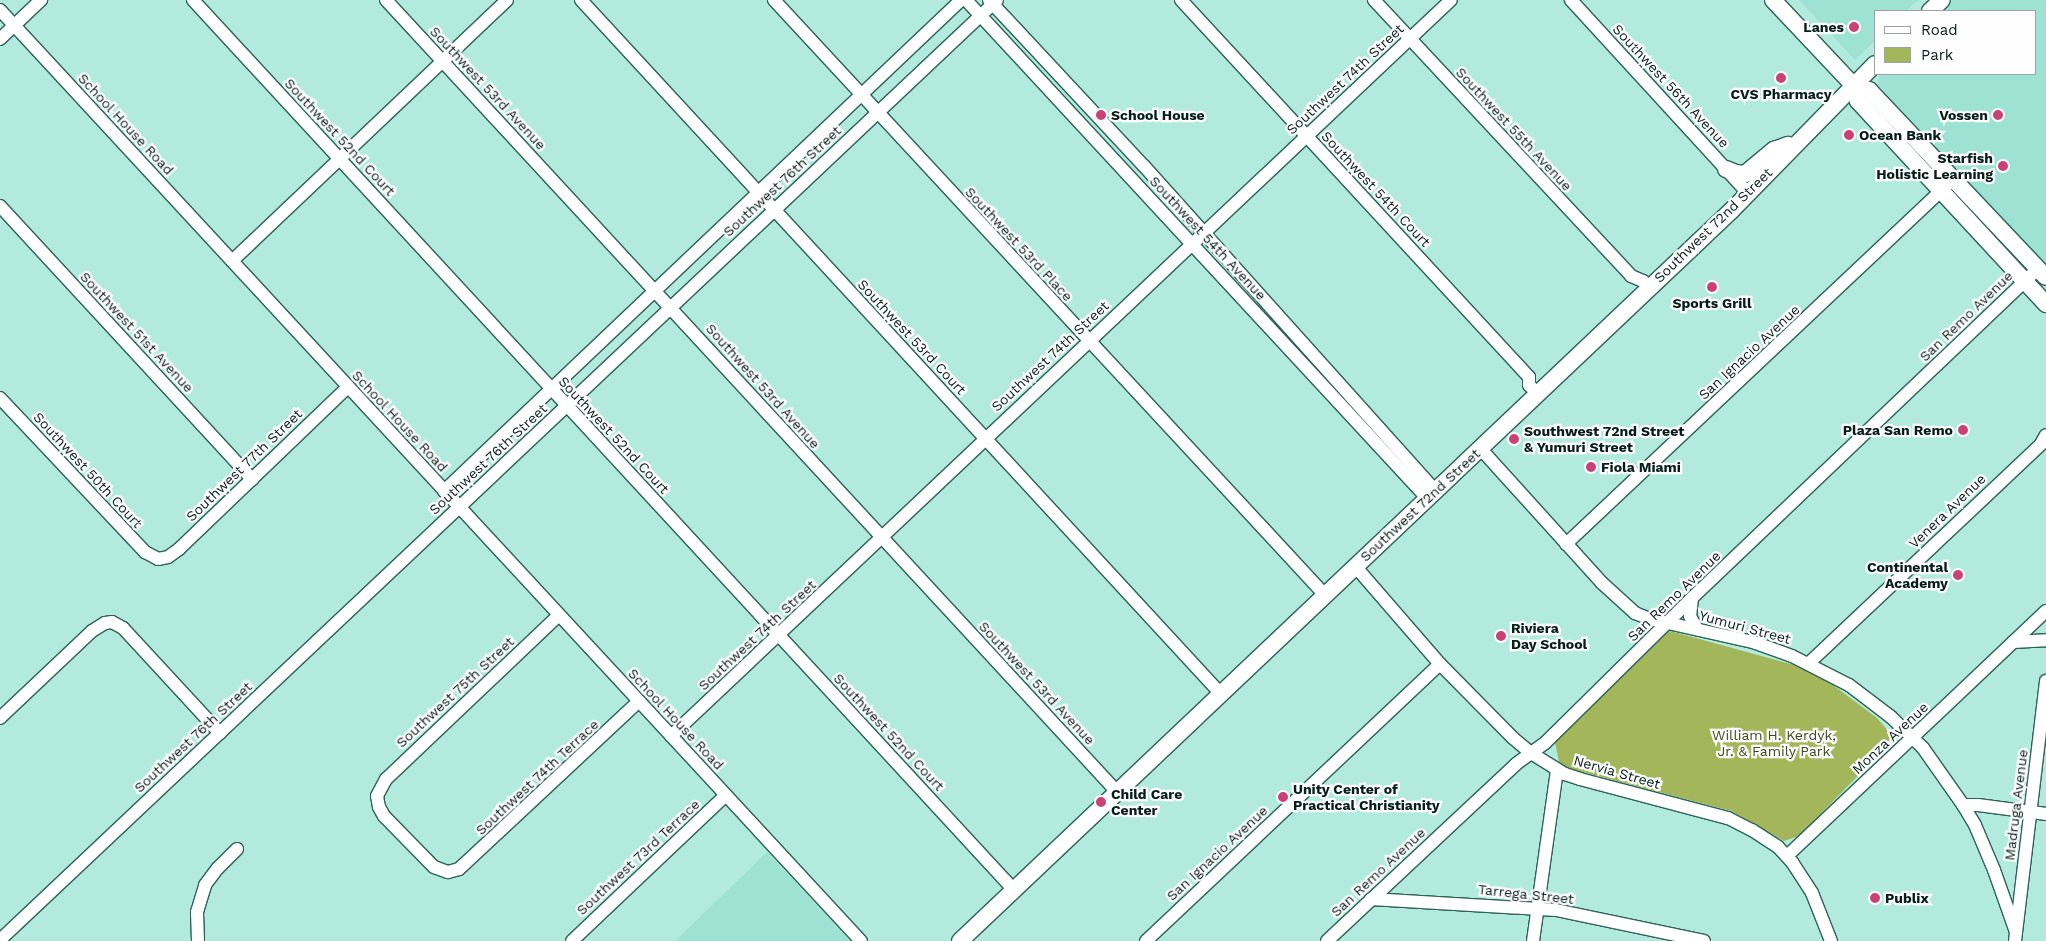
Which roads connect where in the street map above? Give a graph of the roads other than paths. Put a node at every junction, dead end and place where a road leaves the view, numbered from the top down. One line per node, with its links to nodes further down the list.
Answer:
1 (41, 0): 19 (street)
2 (193, 0): 29 (street, Southwest 52nd Court)
3 (386, 0): 22 (street, Southwest 53rd Avenue)
4 (507, 0): 22 (street)
5 (581, 0): 32 (street, Southwest 53rd Court)
6 (774, 0): 25 (street, Southwest 53rd Place)
7 (961, 0): 25 (street, Southwest 76th Street)
8 (966, 0): 18 (street, Southwest 54th Avenue)
9 (1181, 0): 27 (street, Southwest 54th Court)
10 (1374, 0): 20 (street, Southwest 55th Avenue)
11 (1451, 0): 20 (street, Southwest 74th Street)
12 (1571, 0): 30 (street, Southwest 56th Avenue)
13 (1773, 0): 24 (main road)
14 (1942, 0): 17 (main road)
15 (993, 1): 18 (street, Southwest 76th Street); 36 (street, Southwest 54th Avenue)
16 (0, 10): 19 (street, School House Road)
17 (1931, 10)
18 (980, 15): 26 (street, Southwest 76th Street); 37 (street, Southwest 54th Avenue)
19 (15, 26): 21 (street); 38 (street, School House Road)
20 (1409, 38): 27 (street, Southwest 74th Street); 42 (street, Southwest 55th Avenue)
21 (0, 40)
22 (443, 61): 29 (street); 41 (street, Southwest 53rd Avenue)
23 (1874, 65): 24 (main road, Southwest 72nd Street)
24 (1854, 86): 28 (main road, Southwest 72nd Street); 31 (main road)
25 (862, 95): 26 (street, Southwest 53rd Place); 32 (street, Southwest 76th Street)
26 (877, 112): 35 (street, Southwest 76th Street); 45 (street, Southwest 53rd Place)
27 (1307, 135): 36 (street, Southwest 74th Street); 48 (street, Southwest 54th Court)
28 (1797, 142): 30 (main road); 33 (main road, Southwest 72nd Street)
29 (340, 159): 38 (street); 47 (street, Southwest 52nd Court)
30 (1726, 169): 33 (street, Southwest 56th Avenue)
31 (1946, 185): 39 (main road); 40 (main road); 59 (street, San Ignacio Avenue)
32 (759, 193): 35 (street, Southwest 53rd Court); 41 (street, Southwest 76th Street)
33 (1748, 193): 42 (main road, Southwest 72nd Street)
34 (0, 206): 54 (street, Southwest 51st Avenue)
35 (774, 210): 44 (street, Southwest 76th Street); 51 (street, Southwest 53rd Court)
36 (1203, 233): 37 (street, Southwest 74th Street); 56 (street, Southwest 54th Avenue)
37 (1193, 243): 45 (street, Southwest 74th Street); 56 (street, Southwest 54th Avenue)
38 (232, 261): 46 (street, School House Road)
39 (2042, 273): 40 (street, San Remo Avenue)
40 (2024, 281): 43 (main road); 63 (street, San Remo Avenue)
41 (656, 290): 44 (street, Southwest 53rd Avenue); 47 (street, Southwest 76th Street)
42 (1645, 292): 48 (main road, Southwest 72nd Street)
43 (2046, 304)
44 (671, 307): 50 (street, Southwest 76th Street); 58 (street, Southwest 53rd Avenue)
45 (1088, 340): 51 (street, Southwest 74th Street); 62 (street, Southwest 53rd Place)
46 (348, 387): 54 (street, Southwest 77th Street); 55 (street, School House Road)
47 (551, 388): 50 (street, Southwest 52nd Court); 55 (street, Southwest 76th Street)
48 (1542, 389): 53 (main road, Southwest 72nd Street)
49 (0, 398): 60 (street, Southwest 50th Court)
50 (568, 406): 57 (street, Southwest 76th Street); 68 (street, Southwest 52nd Court)
51 (985, 439): 58 (street, Southwest 74th Street); 74 (street, Southwest 53rd Court)
52 (2044, 441): 71 (street, Venera Avenue)
53 (1480, 448): 56 (main road, Southwest 72nd Street); 59 (street, Yumuri Street)
54 (252, 478): 60 (street, Southwest 77th Street)
55 (444, 491): 57 (street, School House Road)
56 (1431, 494): 61 (main road, Southwest 72nd Street)
57 (458, 507): 65 (street, School House Road); 77 (street, Southwest 76th Street)
58 (882, 537): 68 (street, Southwest 74th Street); 82 (street, Southwest 53rd Avenue)
59 (1566, 544): 66 (street, Yumuri Street)
60 (158, 559)
61 (1355, 566): 62 (main road, Southwest 72nd Street); 72 (street, Nervia Street)
62 (1325, 595): 74 (main road, Southwest 72nd Street)
63 (1692, 598): 66 (street, San Remo Avenue); 67 (street)
64 (2046, 611): 70 (street, Monza Avenue)
65 (559, 615): 75 (street, School House Road); 89 (street, Southwest 75th Street)
66 (1668, 623): 67 (street, Yumuri Street); 80 (street, San Remo Avenue)
67 (1697, 629): 71 (street, Yumuri Street)
68 (780, 636): 78 (street, Southwest 74th Street); 90 (street, Southwest 52nd Court)
69 (2046, 640): 70 (street)
70 (2013, 642): 79 (street, Monza Avenue)
71 (1809, 663): 79 (street, Yumuri Street)
72 (1440, 664): 80 (street, Nervia Street); 99 (street, San Ignacio Avenue)
73 (2046, 681): 85 (street, Madruga Avenue)
74 (1221, 694): 82 (main road, Southwest 72nd Street)
75 (639, 701): 78 (street, School House Road); 89 (street, Southwest 74th Terrace)
76 (0, 718): 77 (street)
77 (220, 732): 94 (street, Southwest 76th Street)
78 (671, 736): 83 (street, School House Road)
79 (1913, 737): 84 (street, Yumuri Street); 88 (street, Monza Avenue)
80 (1531, 753): 81 (street, Nervia Street); 91 (street, San Remo Avenue)
81 (1557, 770): 88 (street, Nervia Street); 92 (street)
82 (1118, 792): 90 (main road, Southwest 72nd Street)
83 (726, 795): 96 (street, Southwest 73rd Terrace); 97 (street, School House Road)
84 (1963, 805): 85 (street); 93 (street, Madruga Avenue)
85 (2030, 812): 86 (street); 93 (street, Madruga Avenue)
86 (2046, 814)
87 (237, 849): 95 (street)
88 (1787, 856): 103 (street, Nervia Street)
89 (453, 871)
90 (1014, 890): 98 (main road, Southwest 72nd Street)
91 (1372, 899): 92 (street, Tarrega Street); 100 (street, San Remo Avenue)
92 (1538, 908): 101 (street); 102 (street, Tarrega Street)
93 (2016, 936)
94 (0, 940)
95 (198, 941)
96 (572, 941)
97 (861, 941)
98 (960, 941)
99 (1146, 941)
100 (1327, 941)
101 (1533, 941)
102 (1704, 941)
103 (1831, 941)

